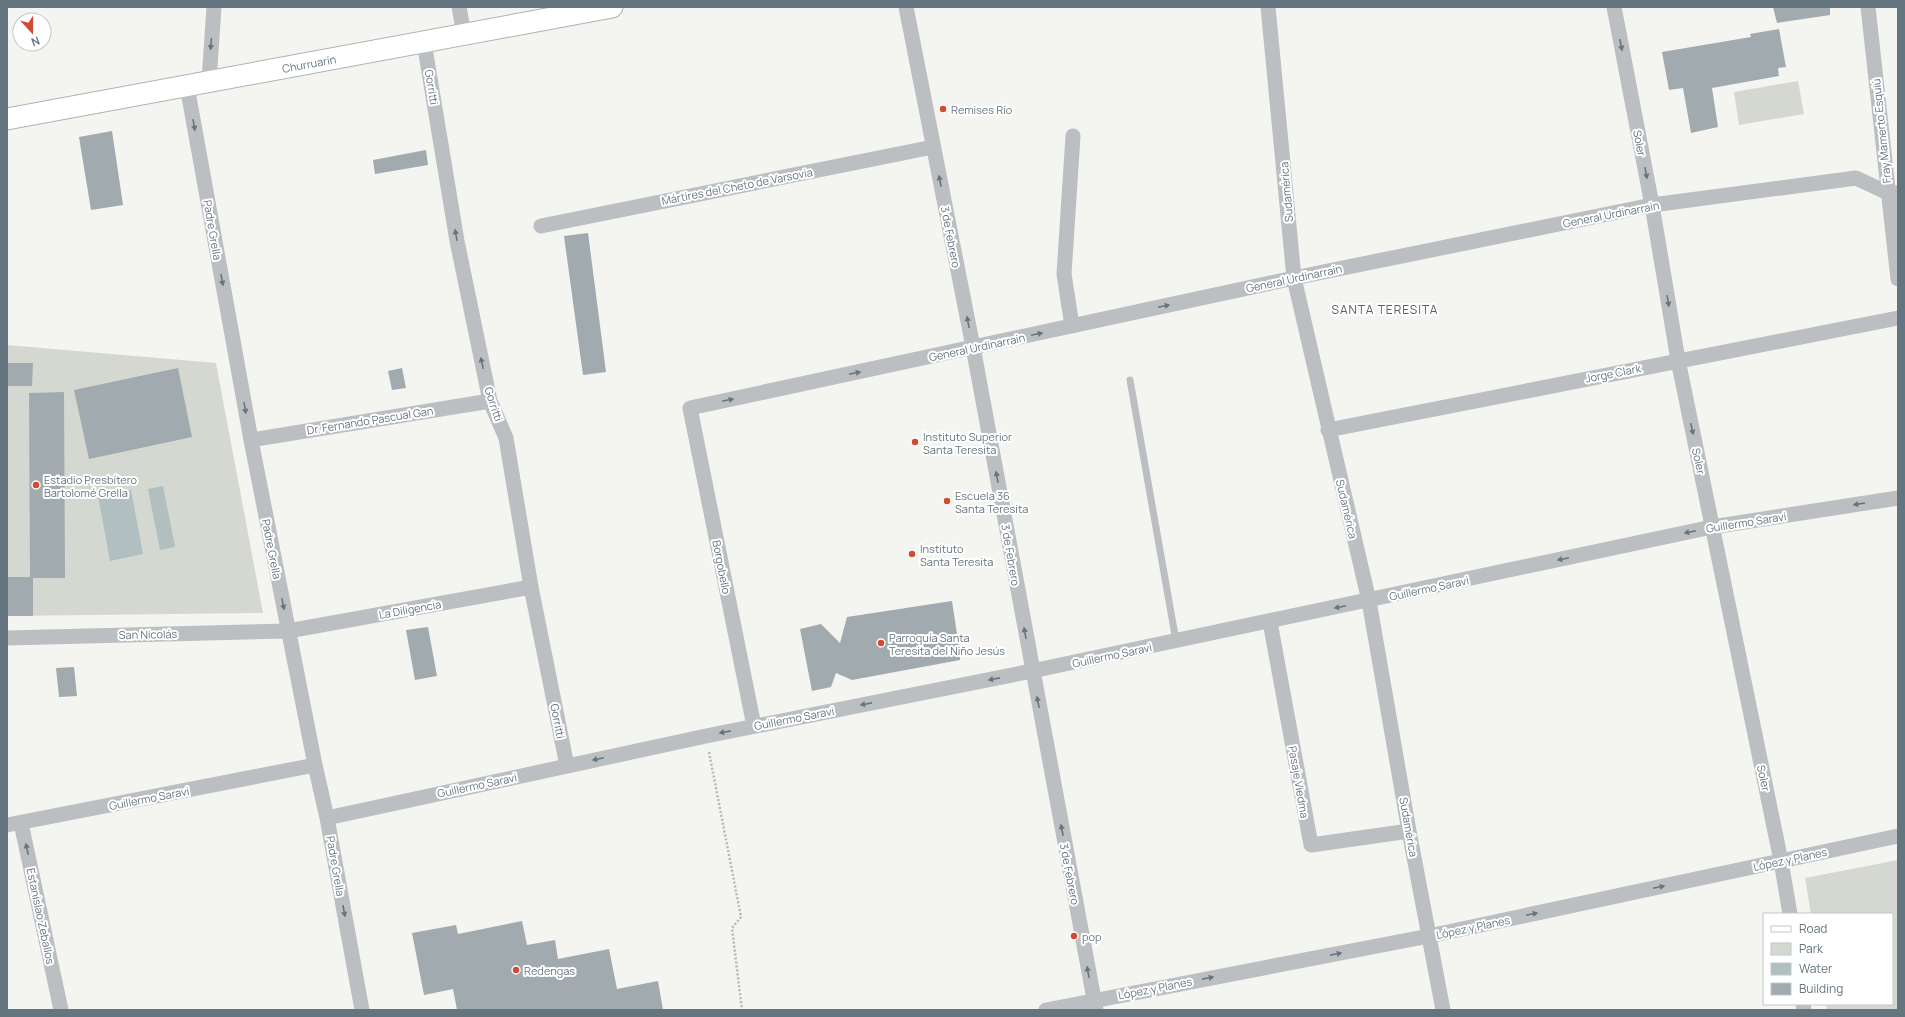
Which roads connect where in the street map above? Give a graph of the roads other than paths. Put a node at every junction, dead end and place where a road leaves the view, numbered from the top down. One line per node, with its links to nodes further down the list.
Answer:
1 (214, 7): 10 (street, one-way to 10)
2 (459, 7): 8 (street)
3 (612, 7): 8 (main road, Churruarín)
4 (906, 7): 14 (street, 3 de Febrero)
5 (1268, 7): 18 (street, Sudamérica)
6 (1614, 7): 16 (street, Soler, one-way to 16)
7 (1868, 7): 15 (street, Fray Mamerto Esquiú)
8 (464, 34): 9 (main road, Churruarín)
9 (424, 42): 10 (main road, Churruarín); 25 (street, Gorritti, one-way to 9)
10 (209, 81): 11 (main road, Churruarín)
11 (187, 86): 12 (main road, Churruarín); 28 (street, Padre Grella, one-way to 28)
12 (7, 119)
13 (1072, 136): 21 (street)
14 (933, 147): 17 (street, Mártires del Cheto de Varsovia); 22 (street, 3 de Febrero, one-way to 14)
15 (1893, 193): 16 (street, General Urdinarrain); 19 (street, Fray Mamerto Esquiú)
16 (1652, 206): 18 (street, General Urdinarrain); 23 (street, Soler, one-way to 23)
17 (541, 226)
18 (1294, 278): 21 (street, General Urdinarrain, one-way to 18); 27 (street, Sudamérica)
19 (1898, 279)
20 (1898, 318): 23 (street, Jorge Clark)
21 (1072, 326): 22 (street, General Urdinarrain, one-way to 21)
22 (974, 347): 26 (street, General Urdinarrain, one-way to 22); 37 (street, 3 de Febrero, one-way to 22)
23 (1678, 360): 27 (street, Jorge Clark); 30 (street, Soler, one-way to 30)
24 (1130, 380): 36 (lane)
25 (490, 401): 28 (street, Dr. Fernando Pascual Gan); 31 (street, Gorritti)
26 (690, 408): 38 (street, Borgobello)
27 (1328, 430): 32 (street, Sudamérica)
28 (251, 440): 34 (street, Padre Grella, one-way to 34)
29 (1898, 498): 30 (street, Guillermo Saravi, one-way to 30)
30 (1712, 527): 32 (street, Guillermo Saravi, one-way to 32); 45 (street, Soler)
31 (531, 587): 34 (street, La Diligencia); 40 (street, Gorritti)
32 (1369, 601): 33 (street, Guillermo Saravi, one-way to 33); 43 (street, Sudamérica)
33 (1270, 622): 36 (street, Guillermo Saravi); 43 (street, Pasaje Viedma)
34 (288, 631): 35 (street, San Nicolás); 39 (street, Padre Grella)
35 (7, 638)
36 (1176, 641): 37 (street, Guillermo Saravi)
37 (1032, 671): 38 (street, Guillermo Saravi, one-way to 38); 48 (street, 3 de Febrero, one-way to 37)
38 (754, 726): 40 (street, Guillermo Saravi, one-way to 40)
39 (315, 765): 41 (street, Padre Grella); 42 (street, Guillermo Saravi)
40 (567, 766): 41 (street, Guillermo Saravi)
41 (327, 818): 50 (street, Padre Grella, one-way to 50)
42 (14, 824): 49 (street, Estanislao Zeballos, one-way to 42)
43 (1409, 831): 47 (street, Sudamérica)
44 (1898, 836): 45 (street, López y Planes)
45 (1782, 861): 46 (street, Soler); 47 (street, López y Planes, one-way to 45)
46 (1790, 913)
47 (1429, 936): 48 (street, López y Planes, one-way to 47); 52 (street, Sudamérica)
48 (1095, 1005): 51 (street, López y Planes)
49 (61, 1010)
50 (362, 1010)
51 (1046, 1010)
52 (1443, 1010)

